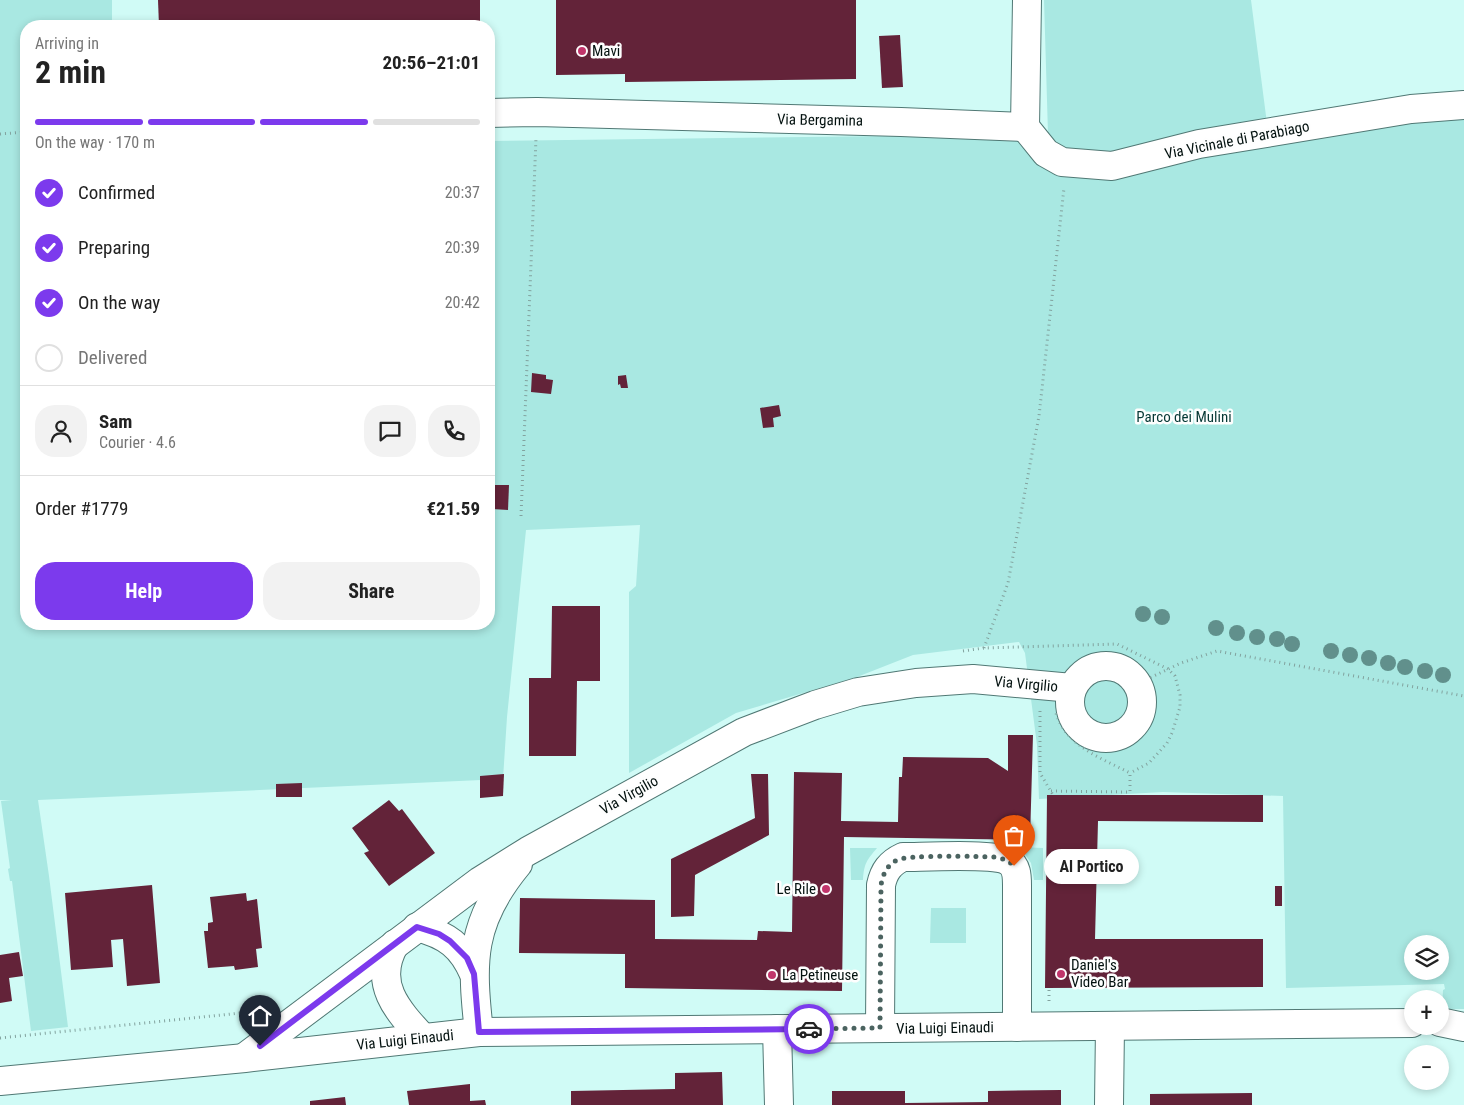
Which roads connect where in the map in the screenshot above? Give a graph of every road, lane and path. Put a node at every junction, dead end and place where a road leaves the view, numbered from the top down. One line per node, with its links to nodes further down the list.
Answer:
1 (1027, 0): 5 (street)
2 (1464, 105): 8 (street, Via Vicinale di Parabiago)
3 (537, 112): 4 (street, Via Bergamina); 5 (street, Via Bergamina); 9 (path)
4 (495, 113)
5 (1025, 127): 8 (street, Via Vicinale di Parabiago)
6 (20, 132): 7 (path)
7 (0, 134)
8 (1069, 162): 11 (path)
9 (521, 516)
10 (1168, 669): 12 (path); 15 (path); 16 (path)
11 (973, 679): 14 (street, Via Virgilio); 17 (street, Via Virgilio)
12 (1137, 684): 13 (street, Via Virgilio); 13 (street, Via Virgilio)
13 (1072, 688): 14 (street, Via Virgilio)
14 (1040, 689): 16 (path); 16 (path)
15 (1464, 696)
16 (1130, 773)
17 (528, 851): 18 (street, Via Virgilio); 20 (street)
18 (417, 927): 19 (street, Via Virgilio); 20 (street)
19 (395, 944): 29 (street); 30 (street, Via Virgilio)
20 (474, 974): 27 (street)
21 (266, 1010): 28 (path)
22 (1404, 1023): 23 (street, Via Luigi Einaudi)
23 (1110, 1026): 24 (street, Via Luigi Einaudi); 33 (street)
24 (1017, 1027): 25 (street, Via Luigi Einaudi); 25 (street)
25 (880, 1028): 26 (street, Via Luigi Einaudi)
26 (777, 1029): 27 (street, Via Luigi Einaudi); 32 (street)
27 (479, 1032): 29 (street, Via Luigi Einaudi)
28 (0, 1038)
29 (423, 1038): 30 (street, Via Luigi Einaudi)
30 (245, 1058): 31 (street, Via Luigi Einaudi)
31 (0, 1081)
32 (779, 1105)
33 (1108, 1105)

